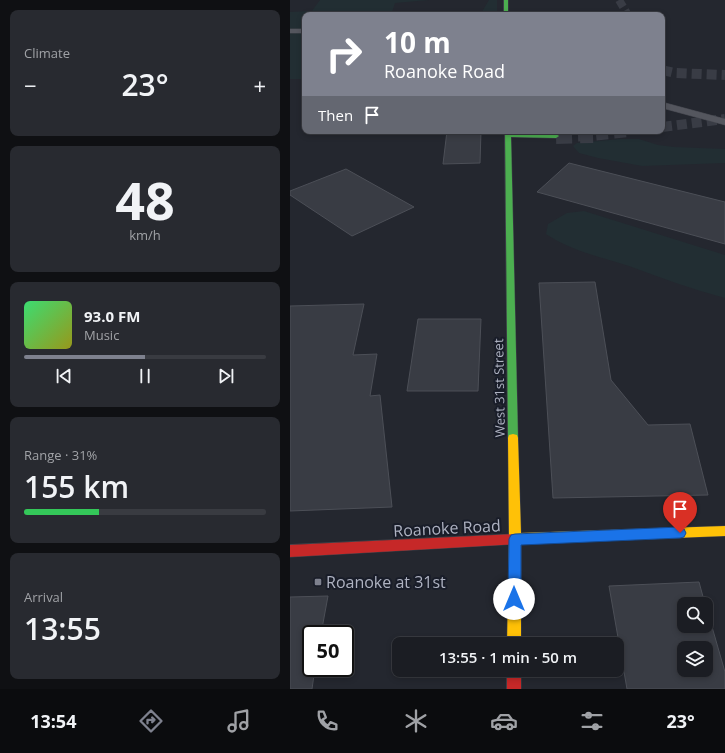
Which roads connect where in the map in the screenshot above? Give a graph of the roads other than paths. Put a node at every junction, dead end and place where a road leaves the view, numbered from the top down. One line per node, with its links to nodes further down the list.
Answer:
1 (506, 0): 2 (main road)
2 (506, 12)
3 (290, 31): 4 (street)
4 (302, 31)
5 (665, 106): 6 (street)
6 (725, 122)
7 (508, 134): 11 (main road, West 31st Street)
8 (524, 134): 9 (main road)
9 (556, 136)
10 (725, 531): 11 (main road, Roanoke Road)
11 (515, 539): 12 (main road, Roanoke Road); 13 (main road, West 31st Street)
12 (290, 551)
13 (514, 637)
14 (514, 677): 15 (main road)
15 (514, 689)

